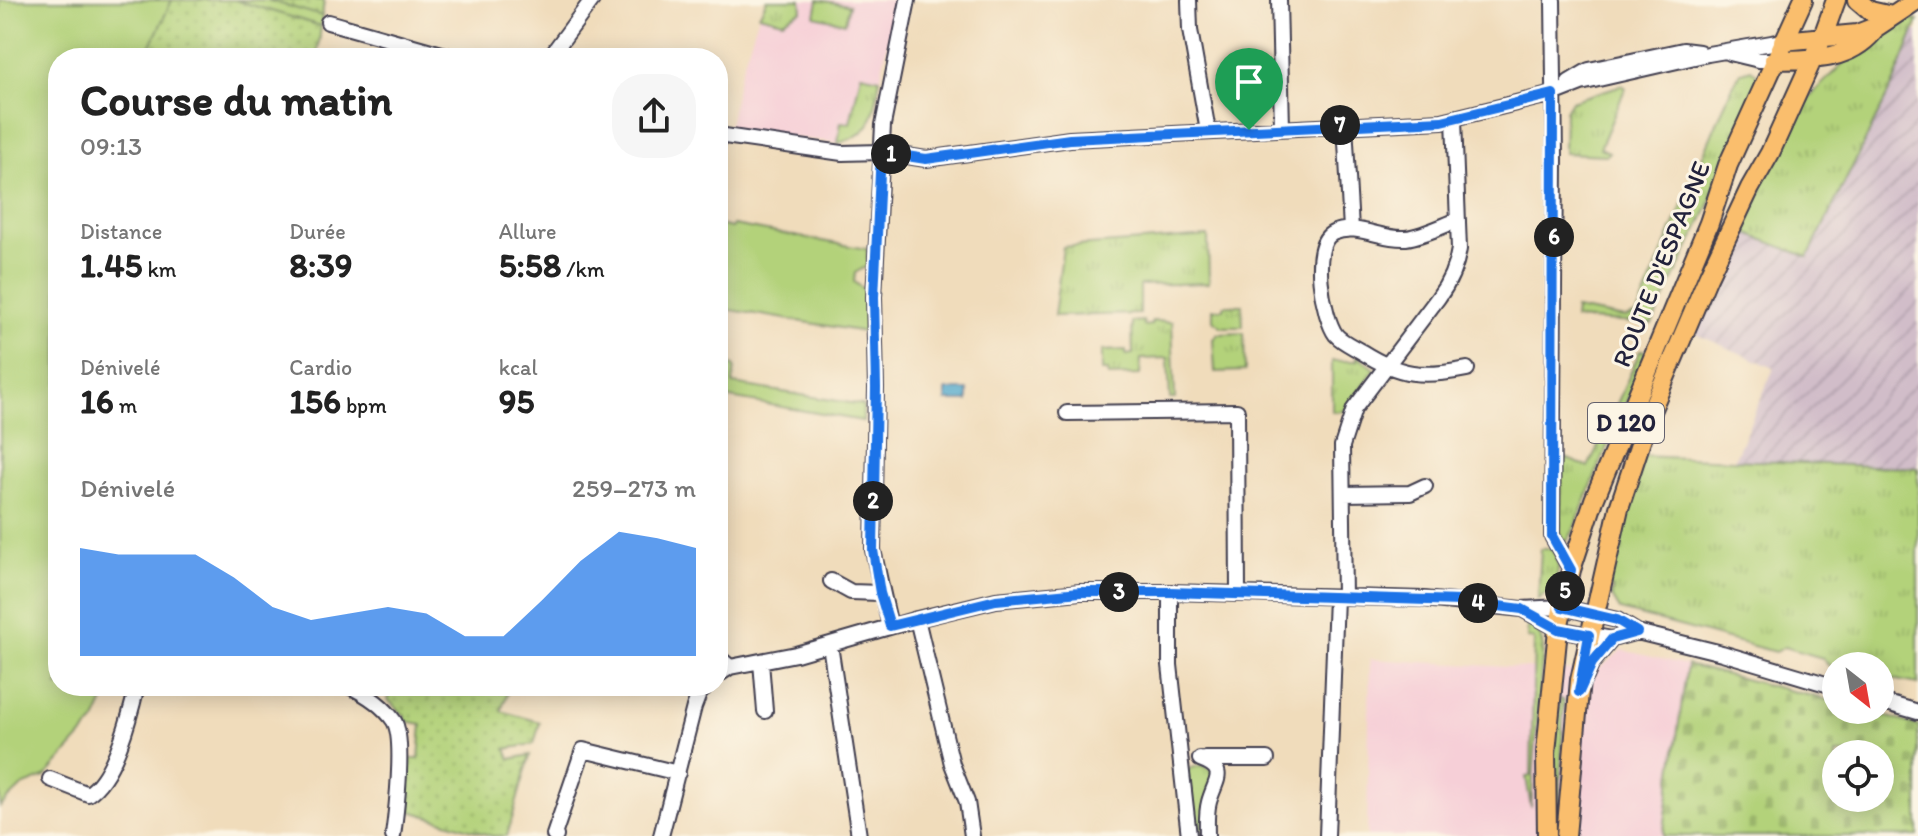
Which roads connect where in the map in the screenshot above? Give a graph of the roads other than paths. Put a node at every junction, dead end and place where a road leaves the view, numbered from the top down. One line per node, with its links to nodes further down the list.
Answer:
1 (592, 0): 15 (street)
2 (908, 0): 25 (street)
3 (1189, 0): 23 (street)
4 (1279, 0): 22 (street)
5 (1553, 0): 19 (street)
6 (1803, 0): 13 (main road, ROUTE D'ESPAGNE / D 120)
7 (1836, 0): 12 (main road, ROUTE D'ESPAGNE / D 120)
8 (1857, 0): 10 (main road)
9 (1917, 0): 10 (main road)
10 (1885, 21): 12 (main road); 17 (main road)
11 (328, 22): 14 (street)
12 (1823, 36): 13 (main road); 17 (main road, ROUTE D'ESPAGNE / D 120)
13 (1783, 41): 16 (street); 18 (main road, ROUTE D'ESPAGNE / D 120)
14 (420, 48)
15 (556, 48)
16 (1726, 51): 18 (street); 19 (street)
17 (1812, 59): 18 (main road); 41 (main road, ROUTE D'ESPAGNE / D 120)
18 (1774, 60): 33 (main road, ROUTE D'ESPAGNE / D 120)
19 (1553, 94): 20 (street); 33 (street)
20 (1454, 119): 21 (street); 26 (street)
21 (1345, 125): 22 (street); 27 (street)
22 (1282, 128): 23 (street)
23 (1208, 131): 25 (street)
24 (728, 136): 25 (street)
25 (881, 152): 36 (street)
26 (1458, 220): 27 (street); 28 (street)
27 (1351, 229): 28 (street)
28 (1386, 367): 29 (street); 32 (street)
29 (1467, 369)
30 (1067, 413): 37 (street)
31 (1425, 486): 32 (street)
32 (1343, 494): 38 (street)
33 (1571, 570): 39 (main road, ROUTE D'ESPAGNE / D 120)
34 (831, 581): 36 (street)
35 (1170, 592): 37 (street); 42 (street); 61 (street)
36 (880, 593): 43 (street)
37 (1238, 593): 38 (street)
38 (1340, 597): 40 (street); 71 (street)
39 (1563, 602): 40 (street); 41 (street); 44 (main road, ROUTE D'ESPAGNE / D 120)
40 (1522, 609): 44 (street)
41 (1593, 614): 45 (street); 46 (main road, ROUTE D'ESPAGNE / D 120)
42 (917, 619): 43 (street); 68 (street)
43 (890, 626): 48 (street)
44 (1558, 629): 46 (street); 72 (main road, ROUTE D'ESPAGNE / D 120)
45 (1637, 632): 47 (street); 51 (street)
46 (1589, 635): 47 (street); 52 (main road, ROUTE D'ESPAGNE / D 120)
47 (1612, 639): 52 (street, ROUTE D'ESPAGNE)
48 (830, 645): 49 (street); 67 (street)
49 (761, 662): 50 (street); 57 (street)
50 (728, 670)
51 (1822, 683)
52 (1579, 692): 73 (main road, ROUTE D'ESPAGNE / D 120)
53 (135, 696): 63 (street)
54 (368, 696): 64 (street)
55 (699, 696): 62 (street)
56 (1894, 705): 58 (street)
57 (765, 711)
58 (1918, 712)
59 (1200, 759): 60 (street); 61 (street); 70 (street)
60 (1267, 759)
61 (1180, 760): 69 (street)
62 (678, 773): 65 (street); 66 (street)
63 (50, 779)
64 (393, 836)
65 (556, 836)
66 (661, 836)
67 (859, 836)
68 (972, 836)
69 (1189, 836)
70 (1207, 836)
71 (1327, 836)
72 (1547, 836)
73 (1566, 836)

